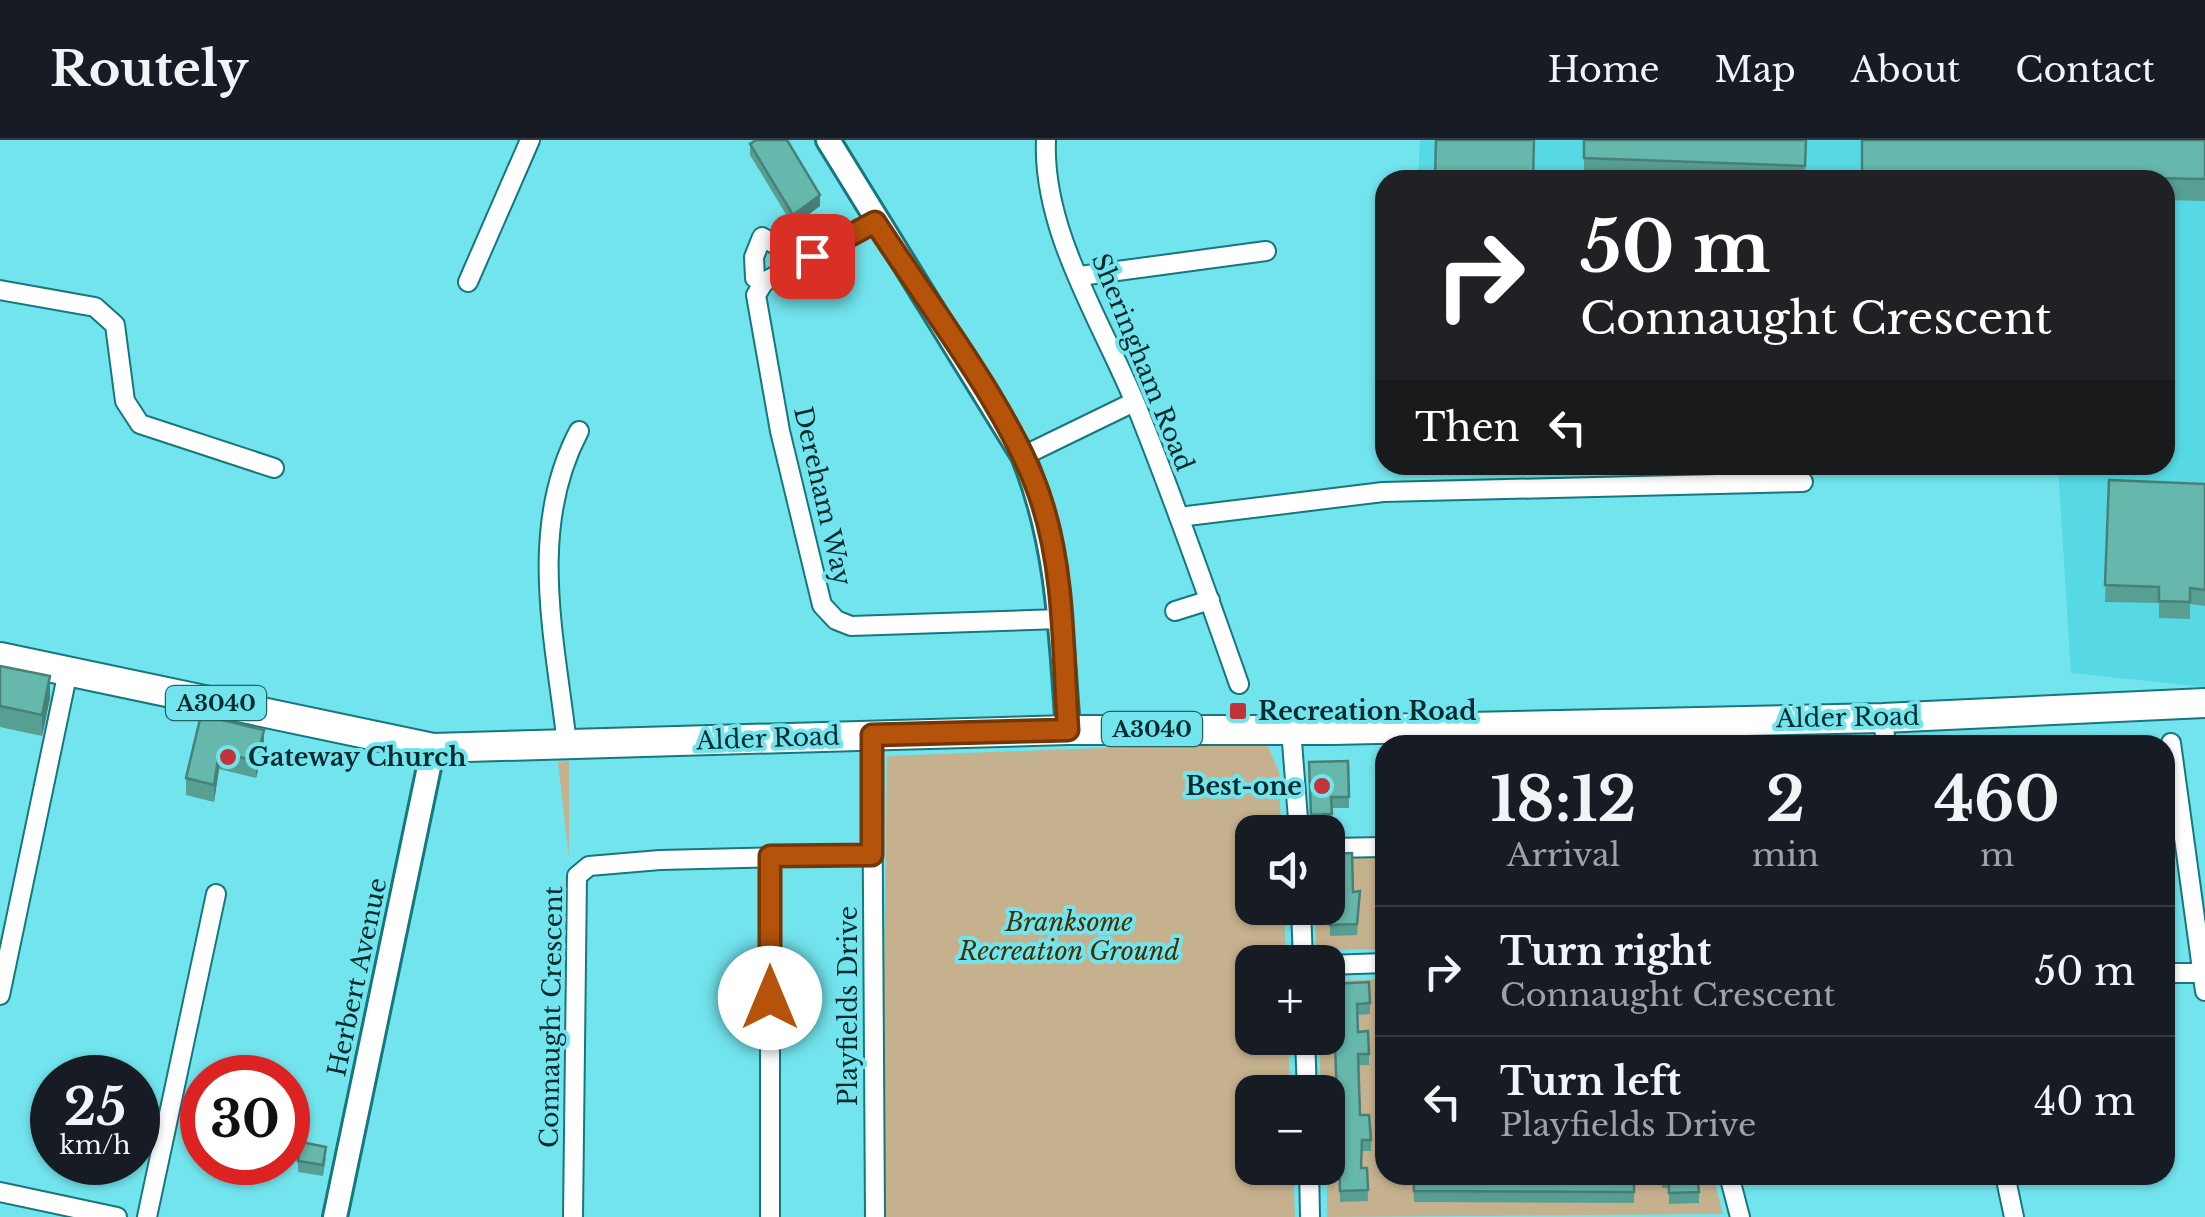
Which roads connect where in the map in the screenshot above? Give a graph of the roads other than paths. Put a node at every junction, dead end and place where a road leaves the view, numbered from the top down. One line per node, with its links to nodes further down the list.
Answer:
1 (530, 140): 8 (street)
2 (828, 140): 4 (street)
3 (1046, 140): 7 (street, Sheringham Road)
4 (875, 222): 6 (street); 13 (street)
5 (1266, 250): 7 (street)
6 (792, 268): 9 (street); 9 (street)
7 (1080, 276): 11 (street, Sheringham Road)
8 (468, 282)
9 (764, 282): 19 (street, Dereham Way)
10 (0, 290): 14 (street)
11 (1134, 402): 13 (street); 16 (street, Sheringham Road)
12 (579, 430): 28 (street)
13 (1023, 456): 19 (street)
14 (274, 468)
15 (1803, 482): 16 (street)
16 (1180, 517): 17 (street, Sheringham Road)
17 (1210, 600): 18 (street); 22 (street, Sheringham Road)
18 (1174, 611)
19 (1060, 619): 25 (street)
20 (0, 657): 21 (main road, Alder Road / A3040)
21 (68, 672): 29 (main road, Alder Road / A3040); 41 (street)
22 (1240, 684)
23 (2205, 703): 26 (main road, Alder Road / A3040)
24 (1291, 729): 25 (main road, Alder Road / A3040); 26 (main road, Alder Road / A3040); 31 (street)
25 (1068, 730): 27 (main road, Alder Road / A3040)
26 (1884, 731)
27 (872, 735): 28 (main road, Alder Road / A3040); 34 (street, Playfields Drive)
28 (567, 744): 29 (main road, Alder Road / A3040)
29 (433, 748): 48 (street, Herbert Avenue)
30 (2175, 774): 40 (street)
31 (1297, 815)
32 (1375, 847): 33 (street)
33 (1345, 848)
34 (872, 855): 35 (street, Connaught Crescent); 51 (street, Playfields Drive)
35 (770, 856): 49 (street, Connaught Crescent); 50 (street)
36 (216, 894): 47 (street)
37 (1375, 963): 38 (street)
38 (1345, 964)
39 (2175, 975): 40 (street)
40 (2202, 982)
41 (0, 995)
42 (1309, 1185): 52 (street)
43 (1731, 1185): 53 (street)
44 (2007, 1185): 54 (street)
45 (0, 1192): 46 (street)
46 (117, 1217)
47 (147, 1217)
48 (335, 1217)
49 (573, 1217)
50 (770, 1217)
51 (875, 1217)
52 (1310, 1217)
53 (1740, 1217)
54 (2014, 1217)

